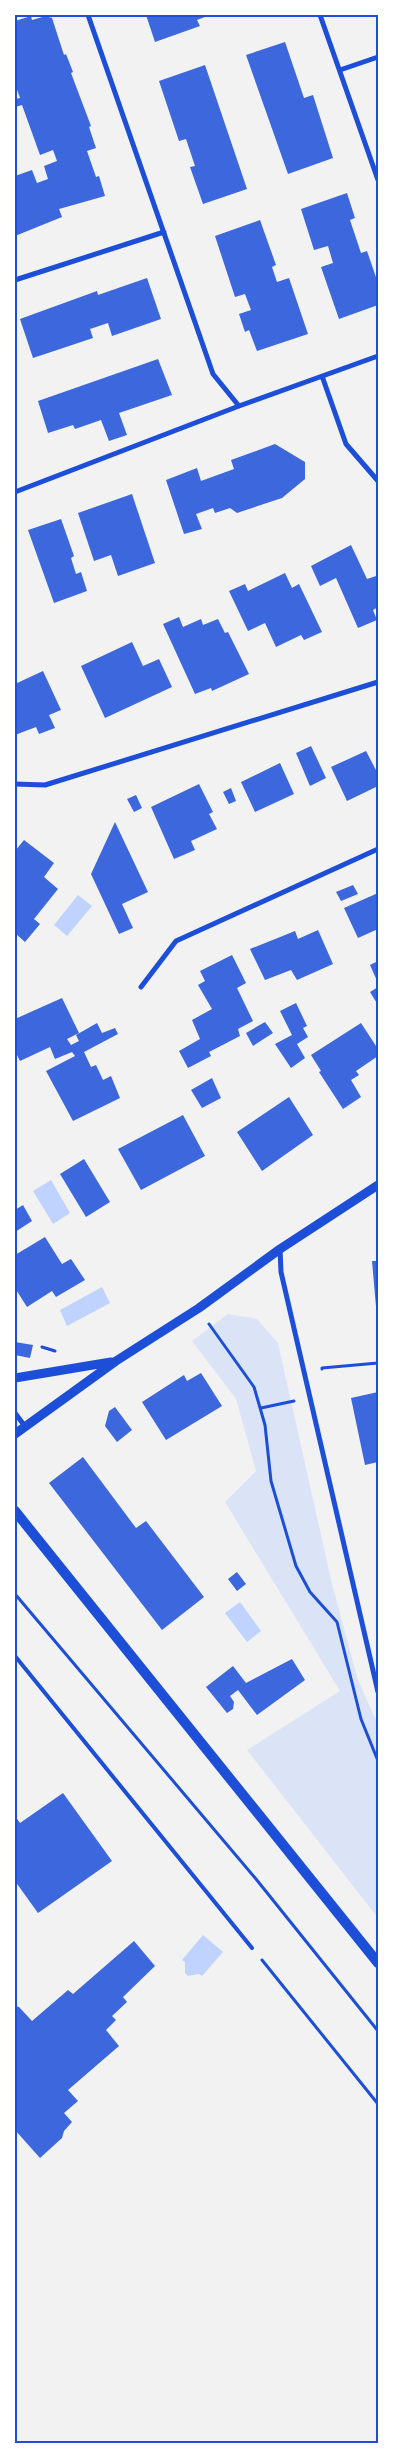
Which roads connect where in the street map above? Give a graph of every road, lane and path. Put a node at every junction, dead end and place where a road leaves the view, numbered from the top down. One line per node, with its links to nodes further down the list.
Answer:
1 (88, 15): 6 (street)
2 (320, 15): 4 (street)
3 (378, 57): 4 (street)
4 (340, 70): 5 (street)
5 (378, 180)
6 (164, 232): 7 (street); 10 (street)
7 (15, 280)
8 (378, 356): 9 (street)
9 (322, 376): 10 (street); 11 (street)
10 (239, 406): 12 (street)
11 (378, 481)
12 (15, 492)
13 (378, 682): 14 (street)
14 (15, 784)
15 (378, 849): 16 (street)
16 (141, 987)
17 (378, 1185): 18 (street)
18 (280, 1249): 19 (street); 28 (street)
19 (199, 1308): 20 (street); 29 (path)
20 (116, 1361): 21 (street); 23 (street)
21 (15, 1378)
22 (15, 1413): 23 (street)
23 (24, 1425): 24 (street)
24 (15, 1434)
25 (15, 1510): 31 (main road)
26 (15, 1594): 32 (path)
27 (15, 1656): 30 (lane)
28 (378, 1692)
29 (378, 1761)
30 (252, 1948): 33 (path)
31 (378, 1963)
32 (378, 2031)
33 (378, 2104)

